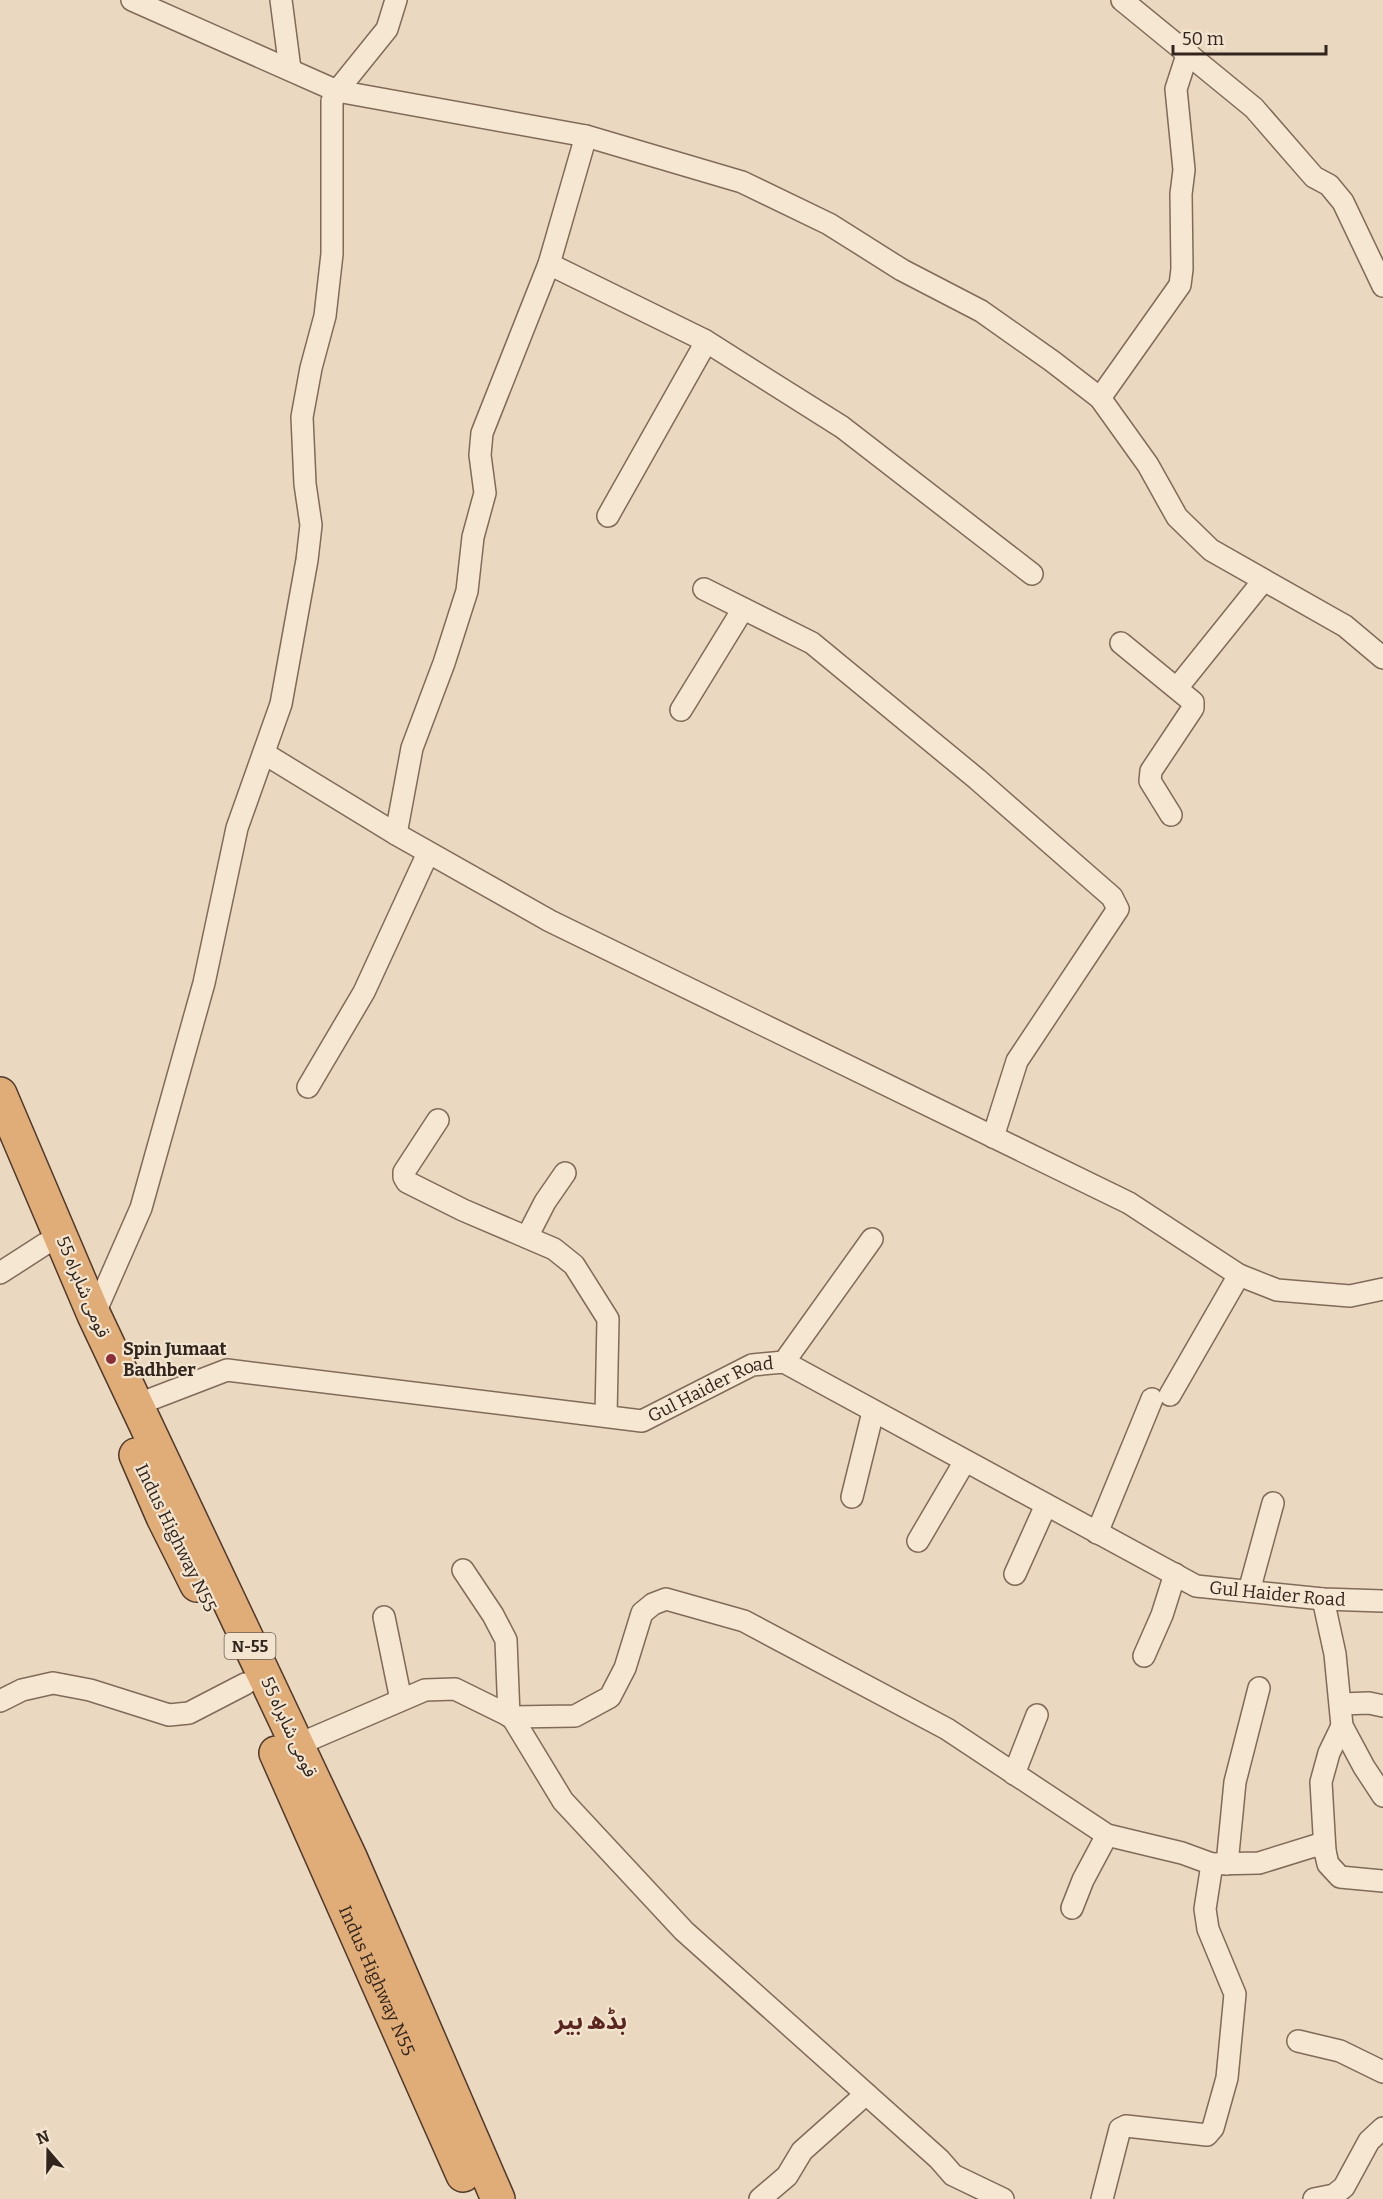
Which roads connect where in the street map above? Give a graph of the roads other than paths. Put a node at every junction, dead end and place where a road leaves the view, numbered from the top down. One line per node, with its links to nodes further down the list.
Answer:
1 (132, 0): 6 (street)
2 (281, 0): 6 (street)
3 (396, 0): 7 (street)
4 (1122, 0): 5 (street)
5 (1188, 52): 10 (street); 12 (street)
6 (290, 69): 7 (street)
7 (337, 91): 8 (street); 22 (street)
8 (586, 136): 9 (street); 12 (street)
9 (549, 264): 11 (street); 24 (street)
10 (1383, 286)
11 (704, 340): 13 (street); 14 (street)
12 (1100, 398): 15 (street)
13 (609, 516)
14 (1032, 574)
15 (1263, 581): 19 (street); 20 (street)
16 (704, 589): 17 (street)
17 (743, 609): 21 (street); 29 (street)
18 (1121, 643): 20 (street)
19 (1383, 658)
20 (1177, 688): 23 (street)
21 (681, 710)
22 (265, 754): 24 (street); 38 (street)
23 (1171, 815)
24 (396, 834): 25 (street)
25 (428, 853): 26 (street); 29 (street)
26 (309, 1087)
27 (0, 1094): 38 (highway, قومی شاہراہ 55 / N-55)
28 (438, 1120): 32 (street)
29 (993, 1137): 36 (street)
30 (0, 1139): 34 (highway, Indus Highway N55 / N-55)
31 (565, 1173): 32 (street)
32 (527, 1237): 42 (street)
33 (872, 1239): 39 (street)
34 (45, 1244): 35 (street); 57 (highway, Indus Highway N55 / N-55)
35 (0, 1273)
36 (1239, 1275): 37 (street); 47 (street)
37 (1383, 1289)
38 (94, 1315): 40 (highway, قومی شاہراہ 55 / N-55)
39 (784, 1362): 41 (street, Gul Haider Road); 42 (street, Gul Haider Road)
40 (136, 1405): 42 (street, Gul Haider Road); 66 (highway, قومی شاہراہ 55 / N-55)
41 (873, 1412): 43 (street, Gul Haider Road); 44 (street)
42 (606, 1416)
43 (965, 1461): 46 (street, Gul Haider Road); 48 (street)
44 (852, 1497)
45 (1273, 1503): 52 (street)
46 (1046, 1505): 47 (street, Gul Haider Road); 50 (street)
47 (1097, 1533): 51 (street, Gul Haider Road)
48 (918, 1541)
49 (463, 1570): 64 (street)
50 (1015, 1574)
51 (1175, 1574): 52 (street, Gul Haider Road); 56 (street)
52 (1249, 1591): 53 (street, Gul Haider Road)
53 (1323, 1599): 54 (street, Gul Haider Road); 61 (street)
54 (1383, 1601)
55 (384, 1617): 59 (street)
56 (1144, 1656)
57 (245, 1684): 60 (street); 78 (highway, Indus Highway N55 / N-55)
58 (1259, 1688): 71 (street)
59 (400, 1700): 64 (street); 66 (street)
60 (0, 1701)
61 (1341, 1704): 62 (street); 65 (street)
62 (1383, 1706)
63 (1037, 1715): 67 (street)
64 (510, 1717): 67 (street); 76 (street)
65 (1342, 1726): 68 (street); 70 (street)
66 (297, 1745): 79 (highway, قومی شاہراہ 55 / N-55)
67 (1014, 1774): 69 (street)
68 (1383, 1796)
69 (1107, 1835): 71 (street); 73 (street)
70 (1325, 1851): 71 (street); 72 (street)
71 (1220, 1864): 82 (street)
72 (1383, 1881)
73 (1072, 1908)
74 (1298, 2041): 75 (street)
75 (1383, 2072)
76 (866, 2094): 80 (street); 81 (street)
77 (1383, 2127): 83 (street)
78 (474, 2199)
79 (498, 2199)
80 (760, 2199)
81 (1003, 2199)
82 (1102, 2199)
83 (1314, 2199)

